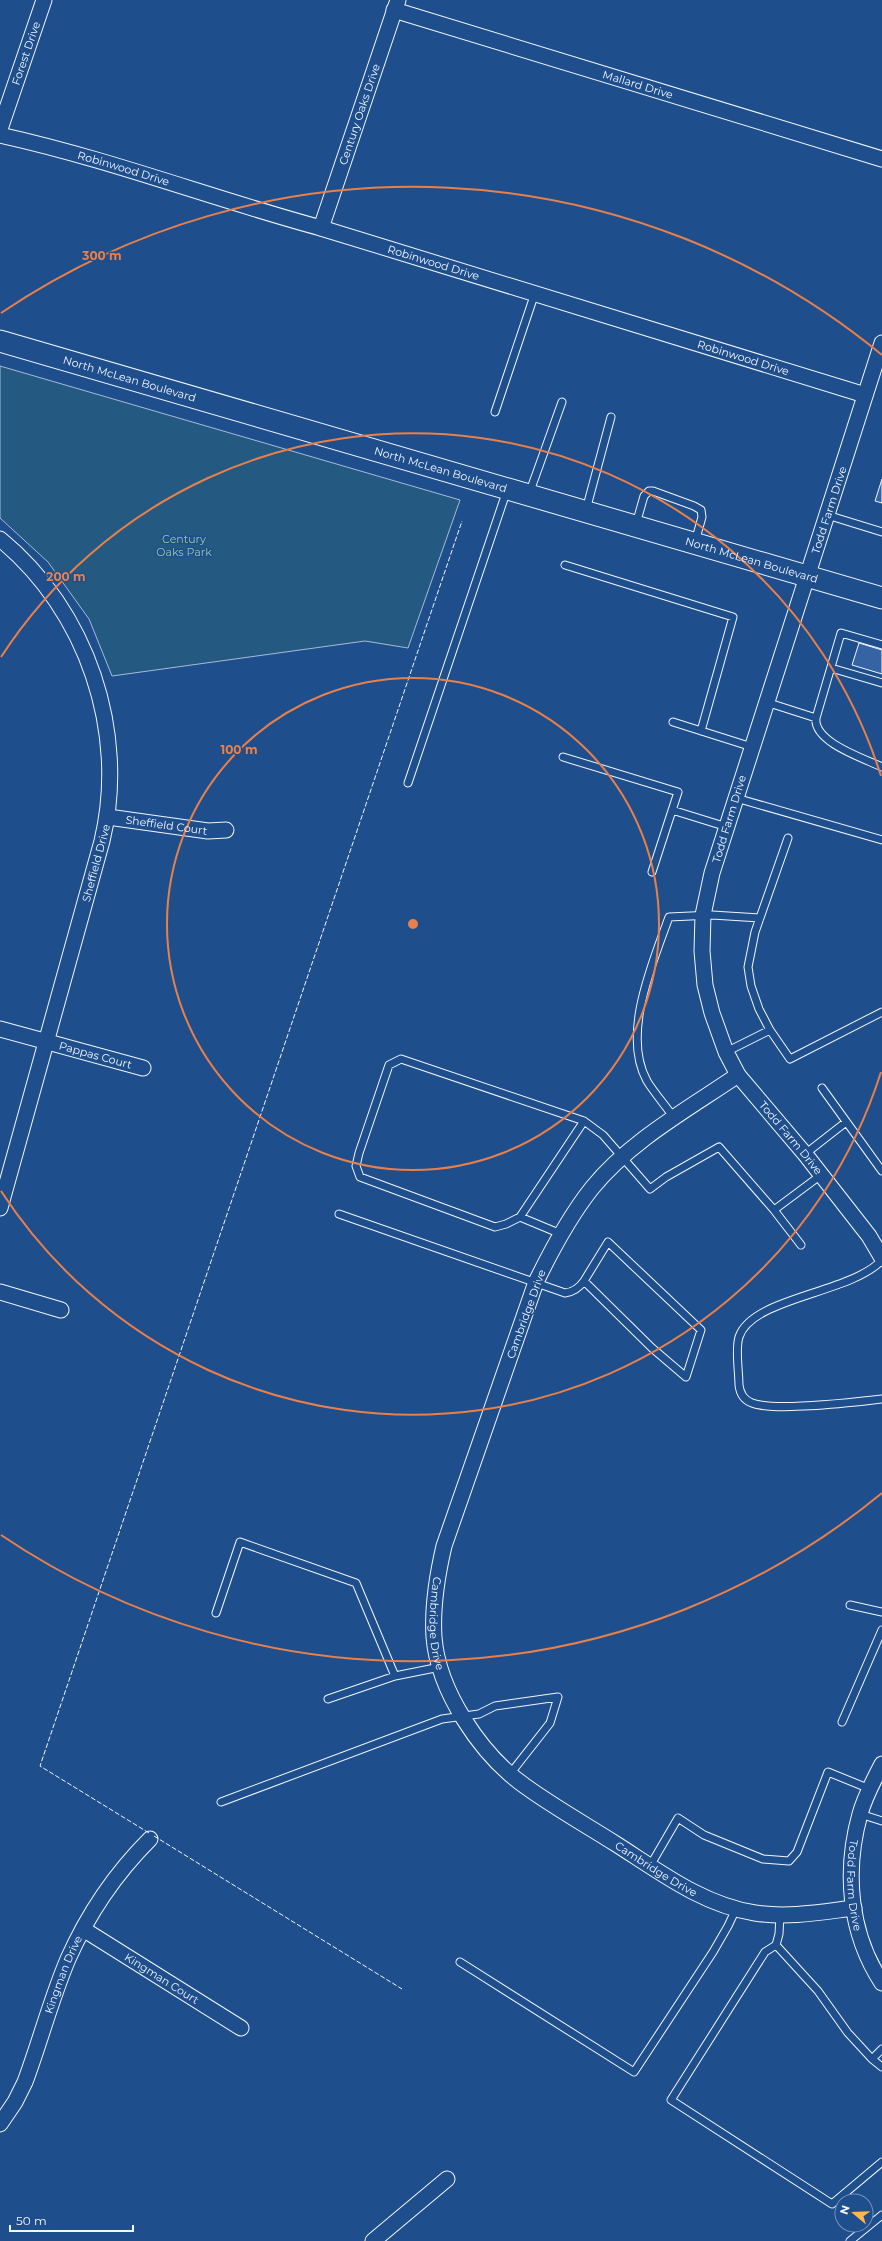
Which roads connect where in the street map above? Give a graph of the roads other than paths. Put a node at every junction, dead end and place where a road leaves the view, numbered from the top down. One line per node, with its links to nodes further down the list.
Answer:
1 (44, 0): 3 (street, Forest Drive)
2 (396, 5): 5 (street, Mallard Drive); 6 (street, Century Oaks Drive)
3 (0, 129)
4 (0, 135): 6 (street, Robinwood Drive)
5 (882, 159)
6 (321, 228): 7 (street, Robinwood Drive)
7 (535, 293): 10 (street, Robinwood Drive); 12 (lane)
8 (0, 342): 14 (main road, North McLean Boulevard)
9 (882, 343): 10 (street, Todd Farm Drive)
10 (865, 395): 17 (street, Todd Farm Drive)
11 (562, 402): 15 (lane)
12 (495, 412)
13 (611, 417): 16 (lane)
14 (507, 490): 15 (main road, North McLean Boulevard); 35 (lane)
15 (528, 496): 16 (main road, North McLean Boulevard)
16 (585, 512): 18 (main road, North McLean Boulevard)
17 (827, 515): 19 (lane); 23 (street, Todd Farm Drive)
18 (635, 526): 21 (main road, North McLean Boulevard); 21 (lane)
19 (882, 532)
20 (0, 539): 38 (street, Sheffield Drive)
21 (694, 542): 23 (main road, North McLean Boulevard)
22 (564, 565): 31 (lane)
23 (807, 577): 24 (main road, North McLean Boulevard); 28 (street, Todd Farm Drive)
24 (882, 598)
25 (882, 645): 26 (lane)
26 (831, 668): 27 (lane); 29 (lane)
27 (882, 683)
28 (766, 702): 29 (lane); 32 (street, Todd Farm Drive)
29 (816, 718): 34 (lane)
30 (673, 722): 31 (lane)
31 (701, 731): 32 (lane)
32 (752, 747): 36 (street, Todd Farm Drive)
33 (563, 757): 37 (lane)
34 (882, 767)
35 (408, 783)
36 (736, 798): 39 (street, Todd Farm Drive); 42 (lane)
37 (672, 810): 39 (lane); 43 (lane)
38 (108, 817): 40 (street, Sheffield Court); 49 (street, Sheffield Drive)
39 (727, 827): 44 (street, Todd Farm Drive)
40 (226, 830)
41 (788, 838): 45 (lane)
42 (882, 840)
43 (652, 872)
44 (703, 915): 45 (lane); 50 (street, Todd Farm Drive); 54 (lane)
45 (760, 918): 48 (lane)
46 (882, 1012): 48 (lane)
47 (0, 1029): 49 (street, Pappas Court)
48 (770, 1030): 50 (lane)
49 (47, 1041): 51 (street, Pappas Court); 61 (street, Sheffield Drive)
50 (726, 1052): 52 (street, Todd Farm Drive)
51 (143, 1068)
52 (738, 1075): 54 (street, Cambridge Drive); 57 (street, Todd Farm Drive)
53 (822, 1088): 56 (lane)
54 (674, 1118): 58 (street, Cambridge Drive)
55 (584, 1121): 58 (lane); 64 (lane); 64 (lane)
56 (846, 1122): 57 (lane); 59 (lane)
57 (805, 1154): 60 (street, Todd Farm Drive)
58 (622, 1158): 62 (lane); 65 (street, Cambridge Drive)
59 (882, 1170)
60 (821, 1175): 62 (lane); 67 (street, Todd Farm Drive)
61 (0, 1208)
62 (774, 1210): 66 (lane)
63 (339, 1214): 69 (lane)
64 (520, 1217): 65 (lane)
65 (561, 1234): 69 (street, Cambridge Drive)
66 (801, 1245)
67 (882, 1259): 72 (lane)
68 (584, 1281): 68 (lane); 69 (lane)
69 (536, 1282): 77 (street, Cambridge Drive)
70 (0, 1292): 71 (street)
71 (61, 1310)
72 (882, 1399)
73 (850, 1605): 74 (lane)
74 (882, 1612)
75 (216, 1613): 78 (lane)
76 (882, 1630): 81 (lane)
77 (440, 1666): 78 (lane); 80 (street, Cambridge Drive)
78 (395, 1676): 79 (lane)
79 (328, 1700)
80 (463, 1716): 83 (street, Cambridge Drive); 83 (lane); 85 (lane)
81 (842, 1722)
82 (882, 1764): 84 (street, Todd Farm Drive)
83 (510, 1774): 89 (street, Cambridge Drive)
84 (870, 1789): 86 (street, Todd Farm Drive); 89 (lane)
85 (220, 1802)
86 (860, 1814): 87 (lane); 90 (street, Todd Farm Drive)
87 (882, 1821)
88 (150, 1839): 93 (street, Kingman Drive)
89 (650, 1866): 91 (street, Cambridge Drive)
90 (854, 1908): 92 (street, Cambridge Drive); 96 (street, Todd Farm Drive)
91 (736, 1909): 92 (street, Cambridge Drive); 95 (lane)
92 (780, 1915): 94 (lane)
93 (83, 1929): 97 (street, Kingman Court); 101 (street, Kingman Drive)
94 (776, 1945): 99 (lane); 102 (lane)
95 (460, 1962)
96 (882, 1983)
97 (241, 2028)
98 (882, 2049): 99 (lane)
99 (872, 2059): 100 (lane)
100 (882, 2067)
101 (0, 2124)
102 (882, 2162)
103 (447, 2179): 105 (street)
104 (882, 2216): 106 (lane)
105 (373, 2241)
106 (850, 2241)

